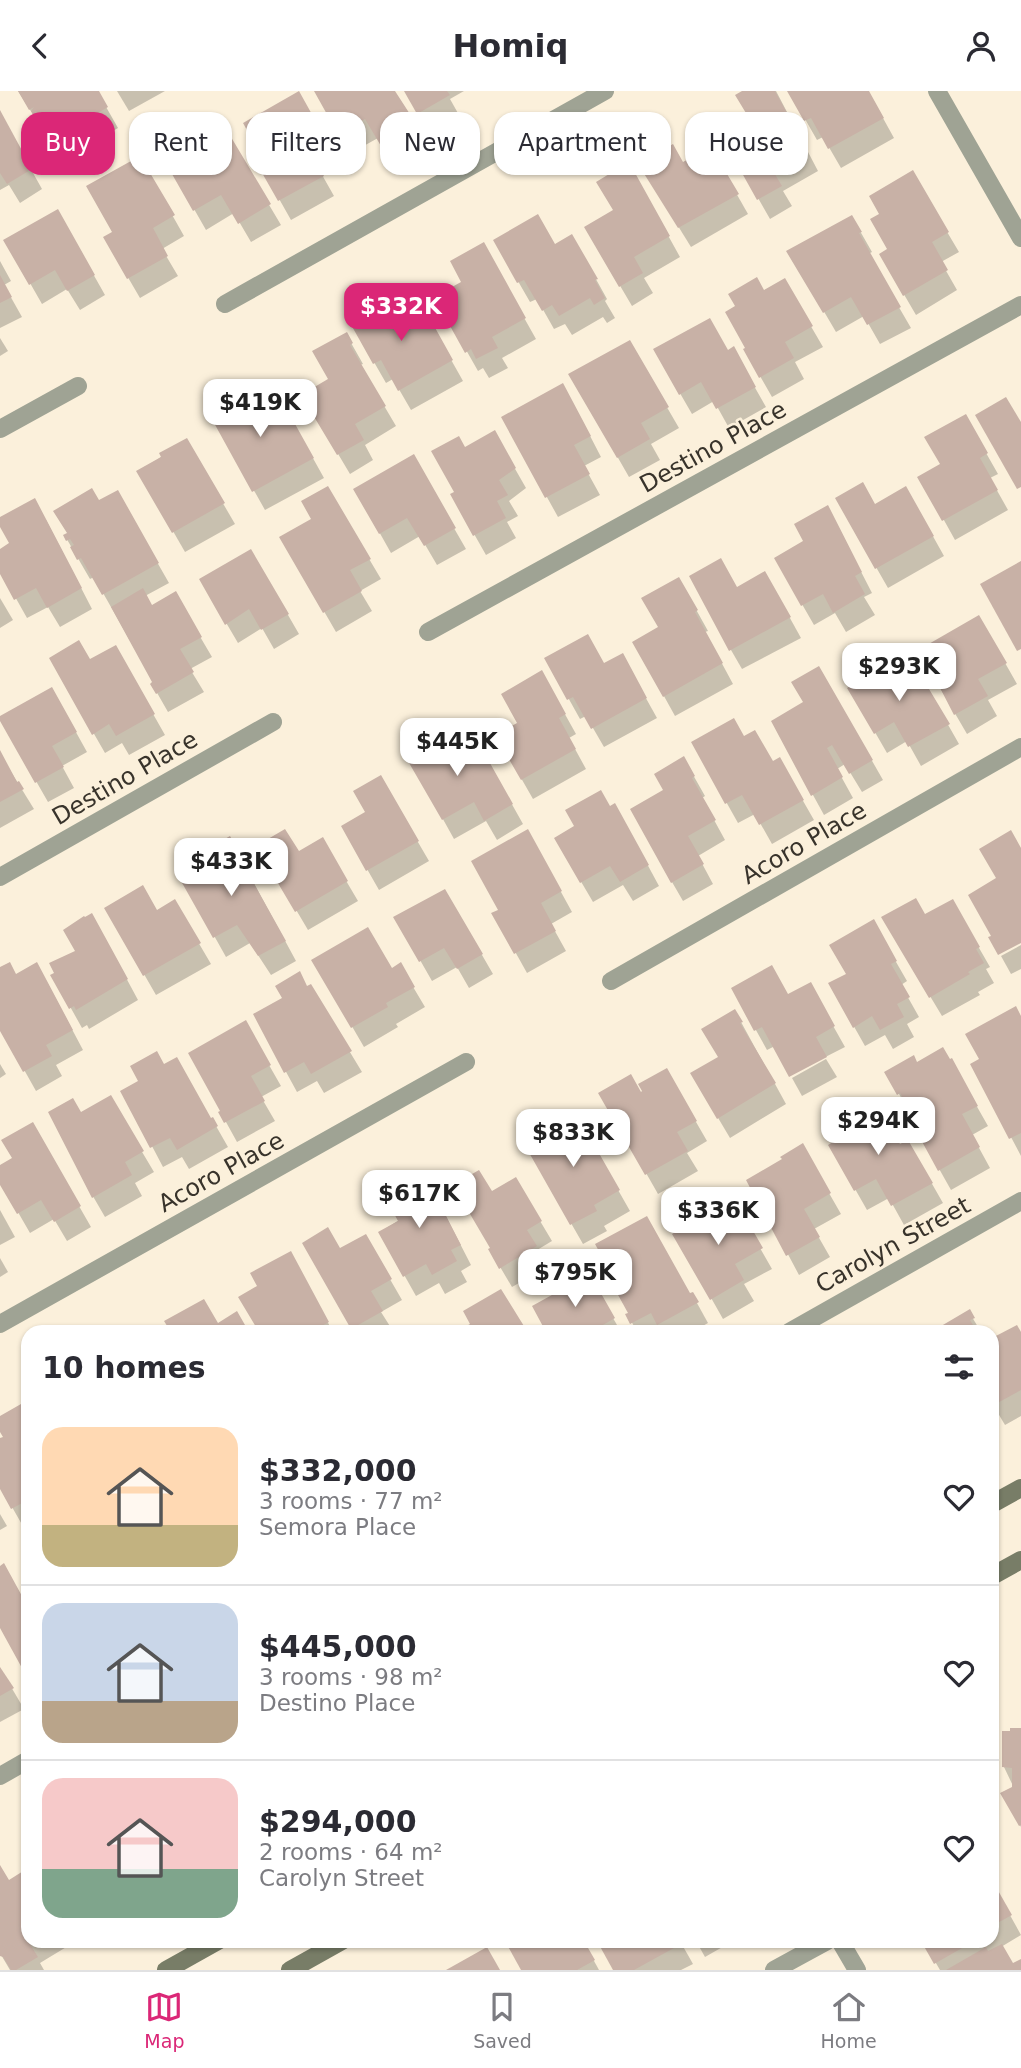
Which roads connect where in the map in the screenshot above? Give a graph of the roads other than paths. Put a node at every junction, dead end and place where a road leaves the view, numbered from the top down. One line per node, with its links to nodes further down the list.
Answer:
1 (606, 91): 4 (street)
2 (937, 91): 3 (street)
3 (1021, 238)
4 (225, 304)
5 (1021, 305): 8 (street, Destino Place)
6 (78, 386): 7 (street)
7 (0, 429)
8 (428, 632)
9 (273, 722): 11 (street, Destino Place)
10 (1021, 747): 12 (street, Acoro Place)
11 (0, 877)
12 (611, 981)
13 (466, 1062): 15 (street, Acoro Place)
14 (1021, 1201): 16 (street, Carolyn Street)
15 (0, 1324)
16 (801, 1325)
17 (1021, 1488): 18 (main road)
18 (999, 1500)
19 (1021, 1560): 20 (main road)
20 (999, 1572)
21 (21, 1764): 22 (street)
22 (0, 1776)
23 (205, 1948): 27 (main road)
24 (329, 1948): 28 (main road)
25 (814, 1948): 29 (street)
26 (844, 1948): 30 (street)
27 (166, 1970)
28 (290, 1970)
29 (774, 1970)
30 (857, 1970)

